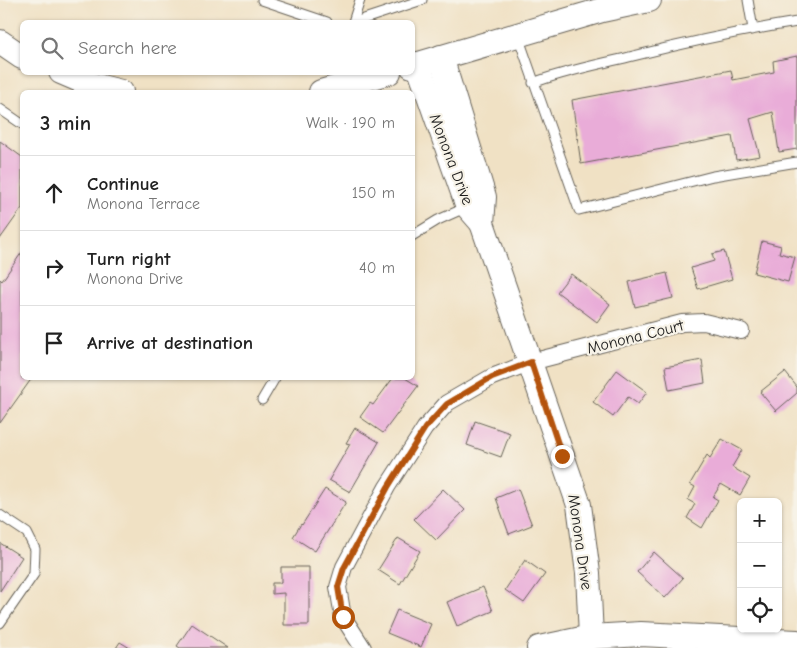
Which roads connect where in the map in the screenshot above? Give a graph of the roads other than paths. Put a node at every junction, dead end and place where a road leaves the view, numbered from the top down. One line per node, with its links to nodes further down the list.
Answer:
1 (262, 0): 6 (lane)
2 (360, 0): 7 (lane)
3 (422, 0): 8 (lane)
4 (649, 0): 11 (street)
5 (748, 0): 10 (lane)
6 (321, 20)
7 (355, 20)
8 (360, 20)
9 (797, 22): 10 (lane)
10 (753, 29): 18 (lane)
11 (517, 35): 14 (street); 18 (lane)
12 (0, 42): 13 (street)
13 (20, 56)
14 (441, 57): 15 (street); 24 (street, Monona Drive)
15 (415, 65): 24 (street, Monona Drive)
16 (68, 75): 19 (street)
17 (379, 75): 20 (street)
18 (533, 83): 23 (lane)
19 (114, 90)
20 (327, 90)
21 (0, 109): 22 (lane)
22 (20, 123)
23 (797, 162)
24 (475, 215): 25 (lane); 27 (street, Monona Drive)
25 (415, 234)
26 (741, 330): 27 (street, Monona Court)
27 (531, 362): 32 (street, Monona Drive); 34 (street, Monona Court)
28 (274, 380): 29 (lane)
29 (262, 400)
30 (0, 515): 31 (lane)
31 (0, 623)
32 (591, 637): 33 (street); 35 (street)
33 (797, 642)
34 (363, 648)
35 (539, 648)

